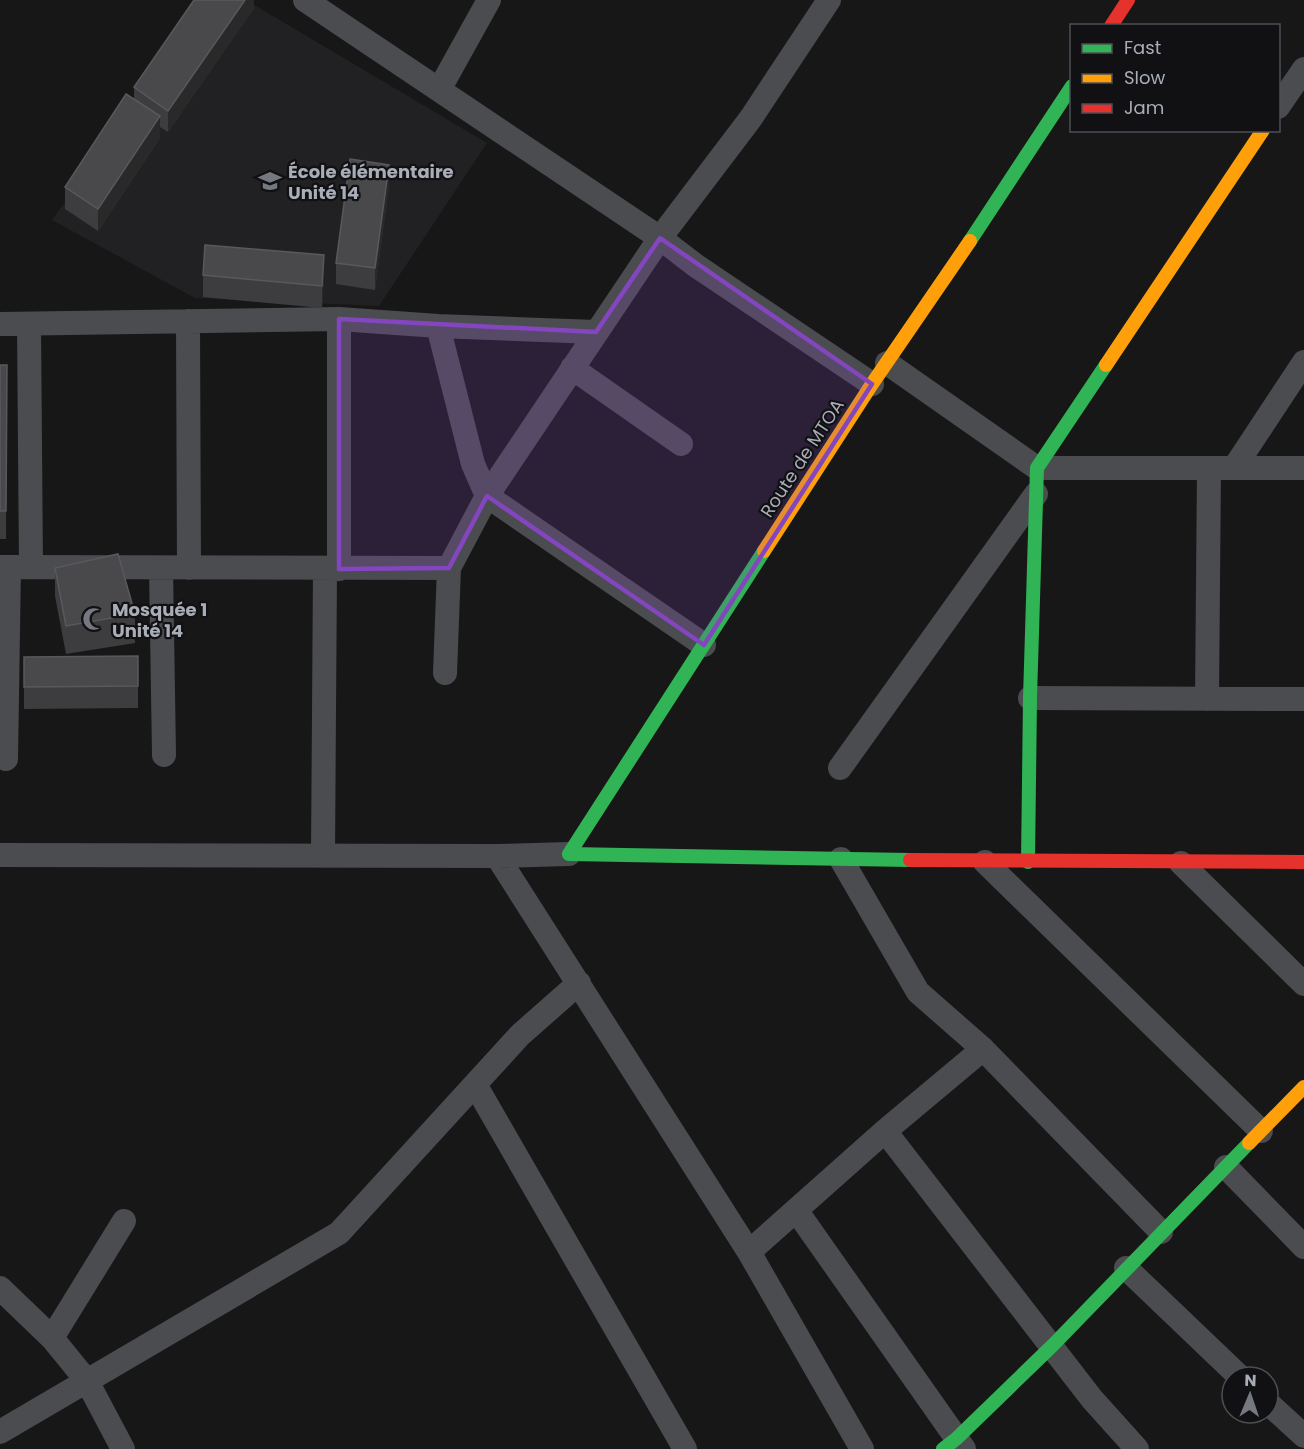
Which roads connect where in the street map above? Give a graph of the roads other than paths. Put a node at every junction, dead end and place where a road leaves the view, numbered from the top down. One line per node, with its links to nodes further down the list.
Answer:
1 (305, 0): 8 (street)
2 (489, 0): 8 (street)
3 (829, 0): 11 (street)
4 (1128, 0): 5 (street)
5 (1112, 24)
6 (1304, 69): 9 (street)
7 (1070, 88): 19 (street, Route de MTOA)
8 (439, 90): 11 (street)
9 (1280, 104)
10 (1253, 134): 23 (street)
11 (660, 238): 17 (street); 21 (street)
12 (339, 319): 13 (street); 16 (street); 33 (street)
13 (188, 321): 15 (street); 31 (street)
14 (0, 324): 15 (street)
15 (29, 324): 29 (street)
16 (438, 326): 17 (street); 28 (street)
17 (596, 332): 20 (street)
18 (1304, 362): 25 (street)
19 (887, 363): 21 (street, Route de MTOA); 23 (street)
20 (572, 368): 22 (street); 28 (street)
21 (872, 384): 34 (street, Route de MTOA)
22 (681, 444)
23 (1037, 468): 24 (street); 27 (street)
24 (1209, 468): 25 (street); 37 (street)
25 (1234, 468): 26 (street)
26 (1304, 468)
27 (1036, 494): 36 (street); 41 (street)
28 (487, 495): 32 (street); 34 (street)
29 (13, 567): 30 (street); 40 (street)
30 (161, 568): 31 (street); 39 (street)
31 (189, 568): 33 (street)
32 (449, 568): 33 (street); 35 (street)
33 (332, 569): 44 (street)
34 (704, 645): 42 (street, Route de MTOA)
35 (445, 673)
36 (1030, 699): 37 (street); 48 (street)
37 (1208, 699): 38 (street)
38 (1304, 699)
39 (164, 755)
40 (6, 759)
41 (840, 768)
42 (569, 854): 45 (street); 46 (street)
43 (0, 855): 44 (street)
44 (323, 855): 45 (street)
45 (497, 856): 51 (street)
46 (841, 859): 47 (street); 53 (street)
47 (985, 862): 48 (street); 57 (street)
48 (1028, 862): 50 (street)
49 (1304, 862): 50 (street)
50 (1181, 863): 52 (street)
51 (579, 983): 54 (street); 63 (street)
52 (1304, 984)
53 (984, 1049): 56 (street); 61 (street)
54 (476, 1086): 69 (street); 75 (street)
55 (1304, 1087): 57 (street)
56 (885, 1131): 59 (street); 67 (street)
57 (1261, 1131): 58 (street)
58 (1226, 1167): 61 (street); 62 (street)
59 (796, 1210): 63 (street); 73 (street)
60 (124, 1221): 66 (street)
61 (1161, 1232): 64 (street)
62 (1304, 1247)
63 (748, 1252): 76 (street)
64 (1126, 1268): 67 (street); 68 (street)
65 (3, 1295): 66 (street)
66 (52, 1338): 69 (street)
67 (1053, 1345): 73 (street); 77 (street)
68 (1227, 1365)
69 (87, 1381): 71 (street); 74 (street)
70 (1280, 1414): 72 (street)
71 (0, 1432)
72 (1304, 1436)
73 (954, 1446)
74 (123, 1449)
75 (685, 1449)
76 (862, 1449)
77 (1137, 1449)

